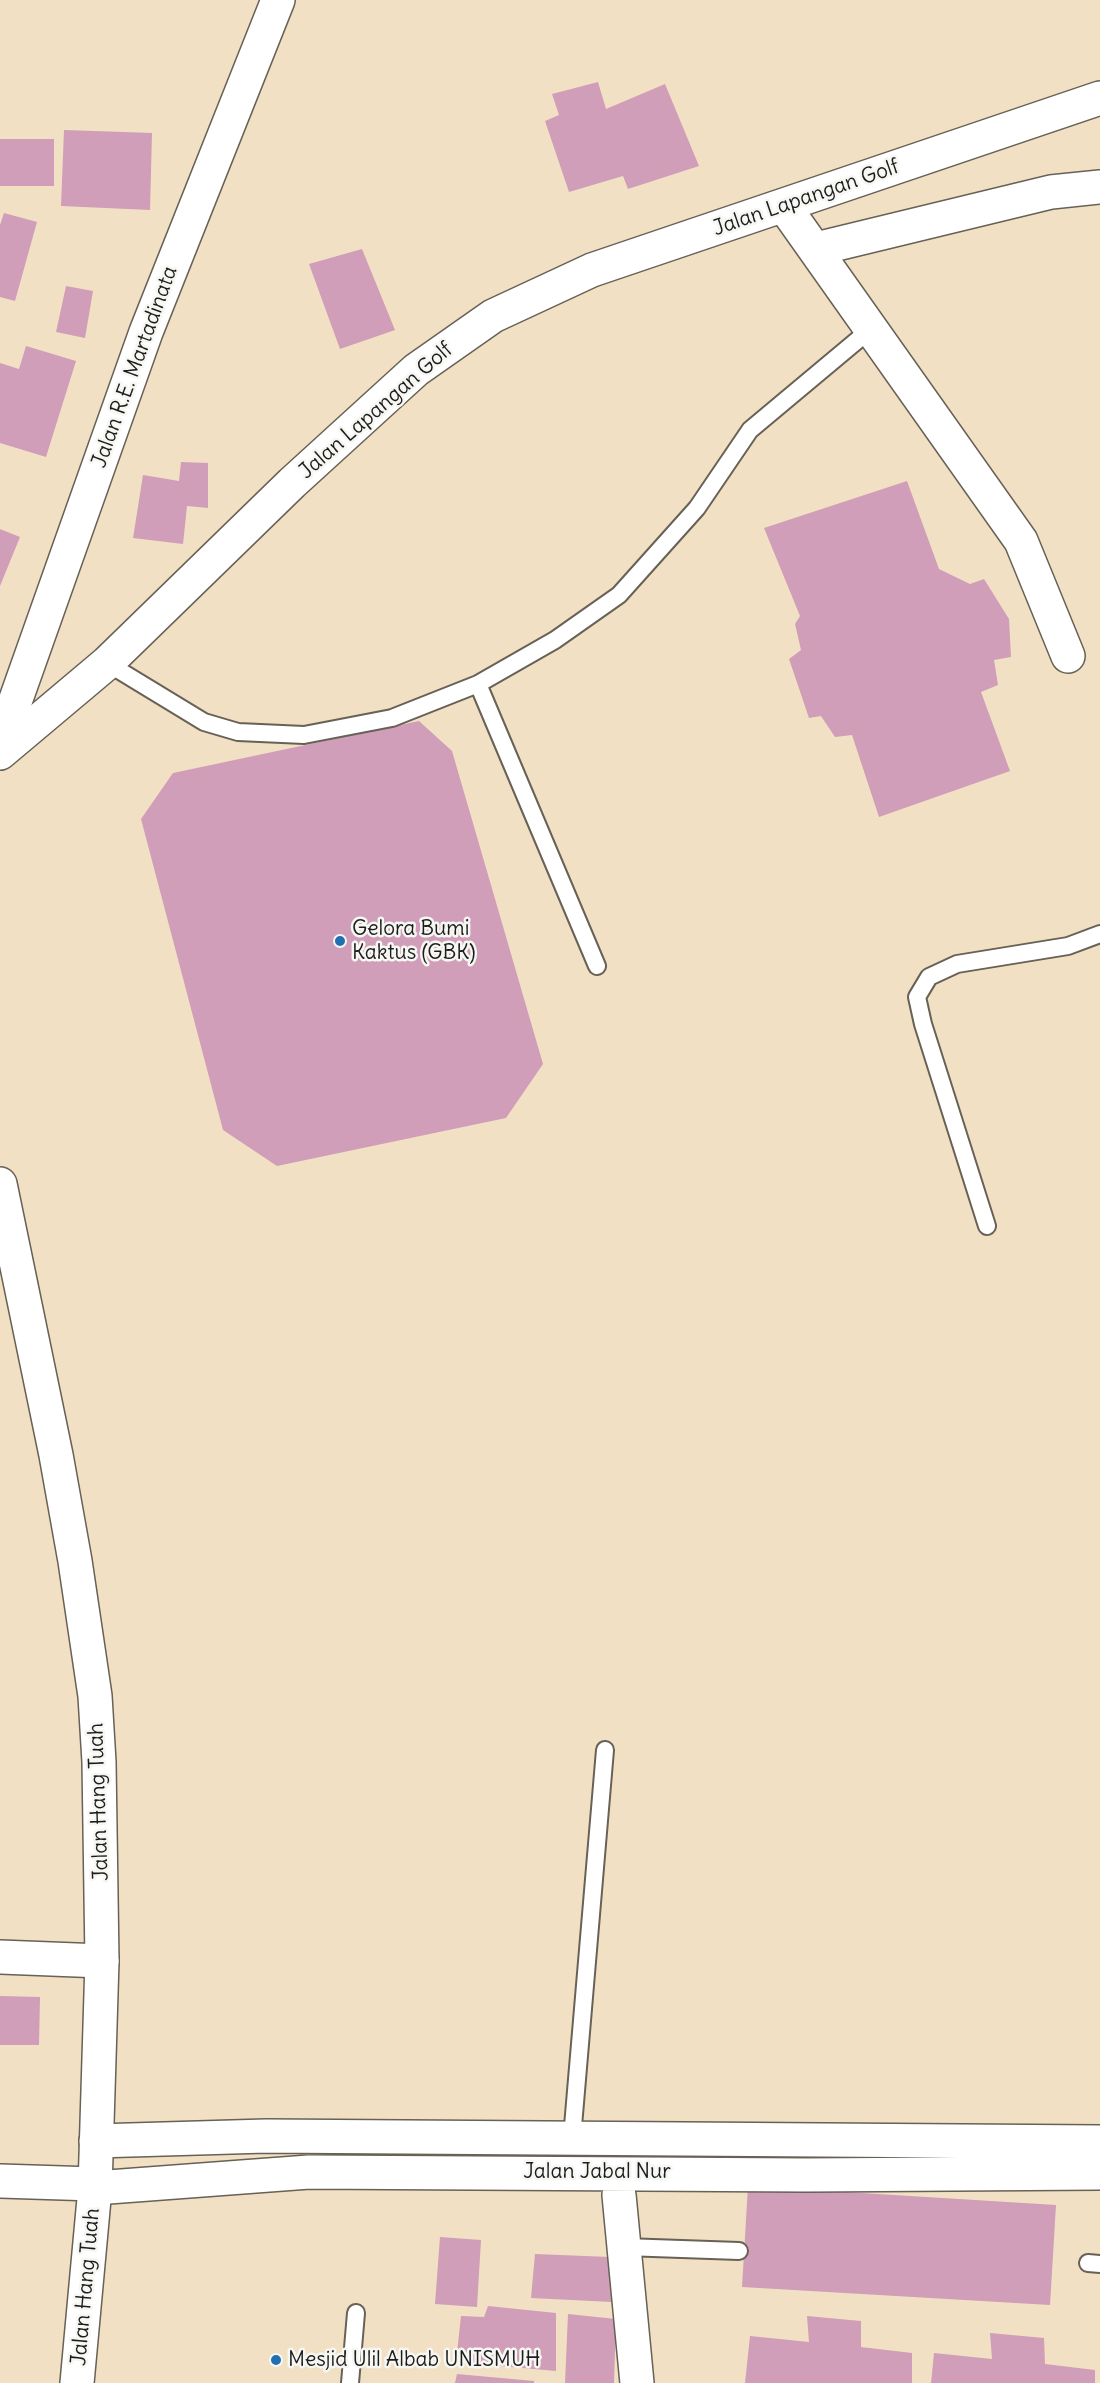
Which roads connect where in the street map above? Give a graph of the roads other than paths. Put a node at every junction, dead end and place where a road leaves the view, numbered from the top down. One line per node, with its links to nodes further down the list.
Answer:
1 (278, 0): 10 (main road, Jalan R.E. Martadinata)
2 (1100, 98): 4 (main road, Jalan Lapangan Golf)
3 (1100, 187): 5 (main road)
4 (784, 206): 5 (main road); 8 (main road, Jalan Lapangan Golf)
5 (816, 249): 6 (main road)
6 (872, 328): 7 (main road); 9 (lane)
7 (1068, 656)
8 (107, 663): 9 (lane); 11 (main road, Jalan Lapangan Golf)
9 (478, 684): 13 (lane)
10 (0, 736)
11 (0, 753)
12 (1100, 934): 15 (lane)
13 (597, 966)
14 (0, 1184): 16 (main road, Jalan Hang Tuah)
15 (987, 1226)
16 (4, 1227): 19 (main road, Jalan Hang Tuah)
17 (605, 1750): 20 (lane)
18 (0, 1958): 19 (main road)
19 (102, 1961): 21 (main road, Jalan Hang Tuah)
20 (572, 2138): 21 (main road); 22 (main road)
21 (96, 2140): 25 (main road, Jalan Hang Tuah)
22 (1100, 2142)
23 (1100, 2173): 25 (main road, Jalan Jabal Nur)
24 (0, 2181): 25 (main road, Jalan Jabal Nur)
25 (94, 2186): 30 (main road, Jalan Hang Tuah)
26 (619, 2195): 27 (main road)
27 (624, 2247): 28 (lane); 32 (main road)
28 (739, 2251)
29 (356, 2313): 31 (lane)
30 (77, 2383)
31 (350, 2383)
32 (637, 2383)

